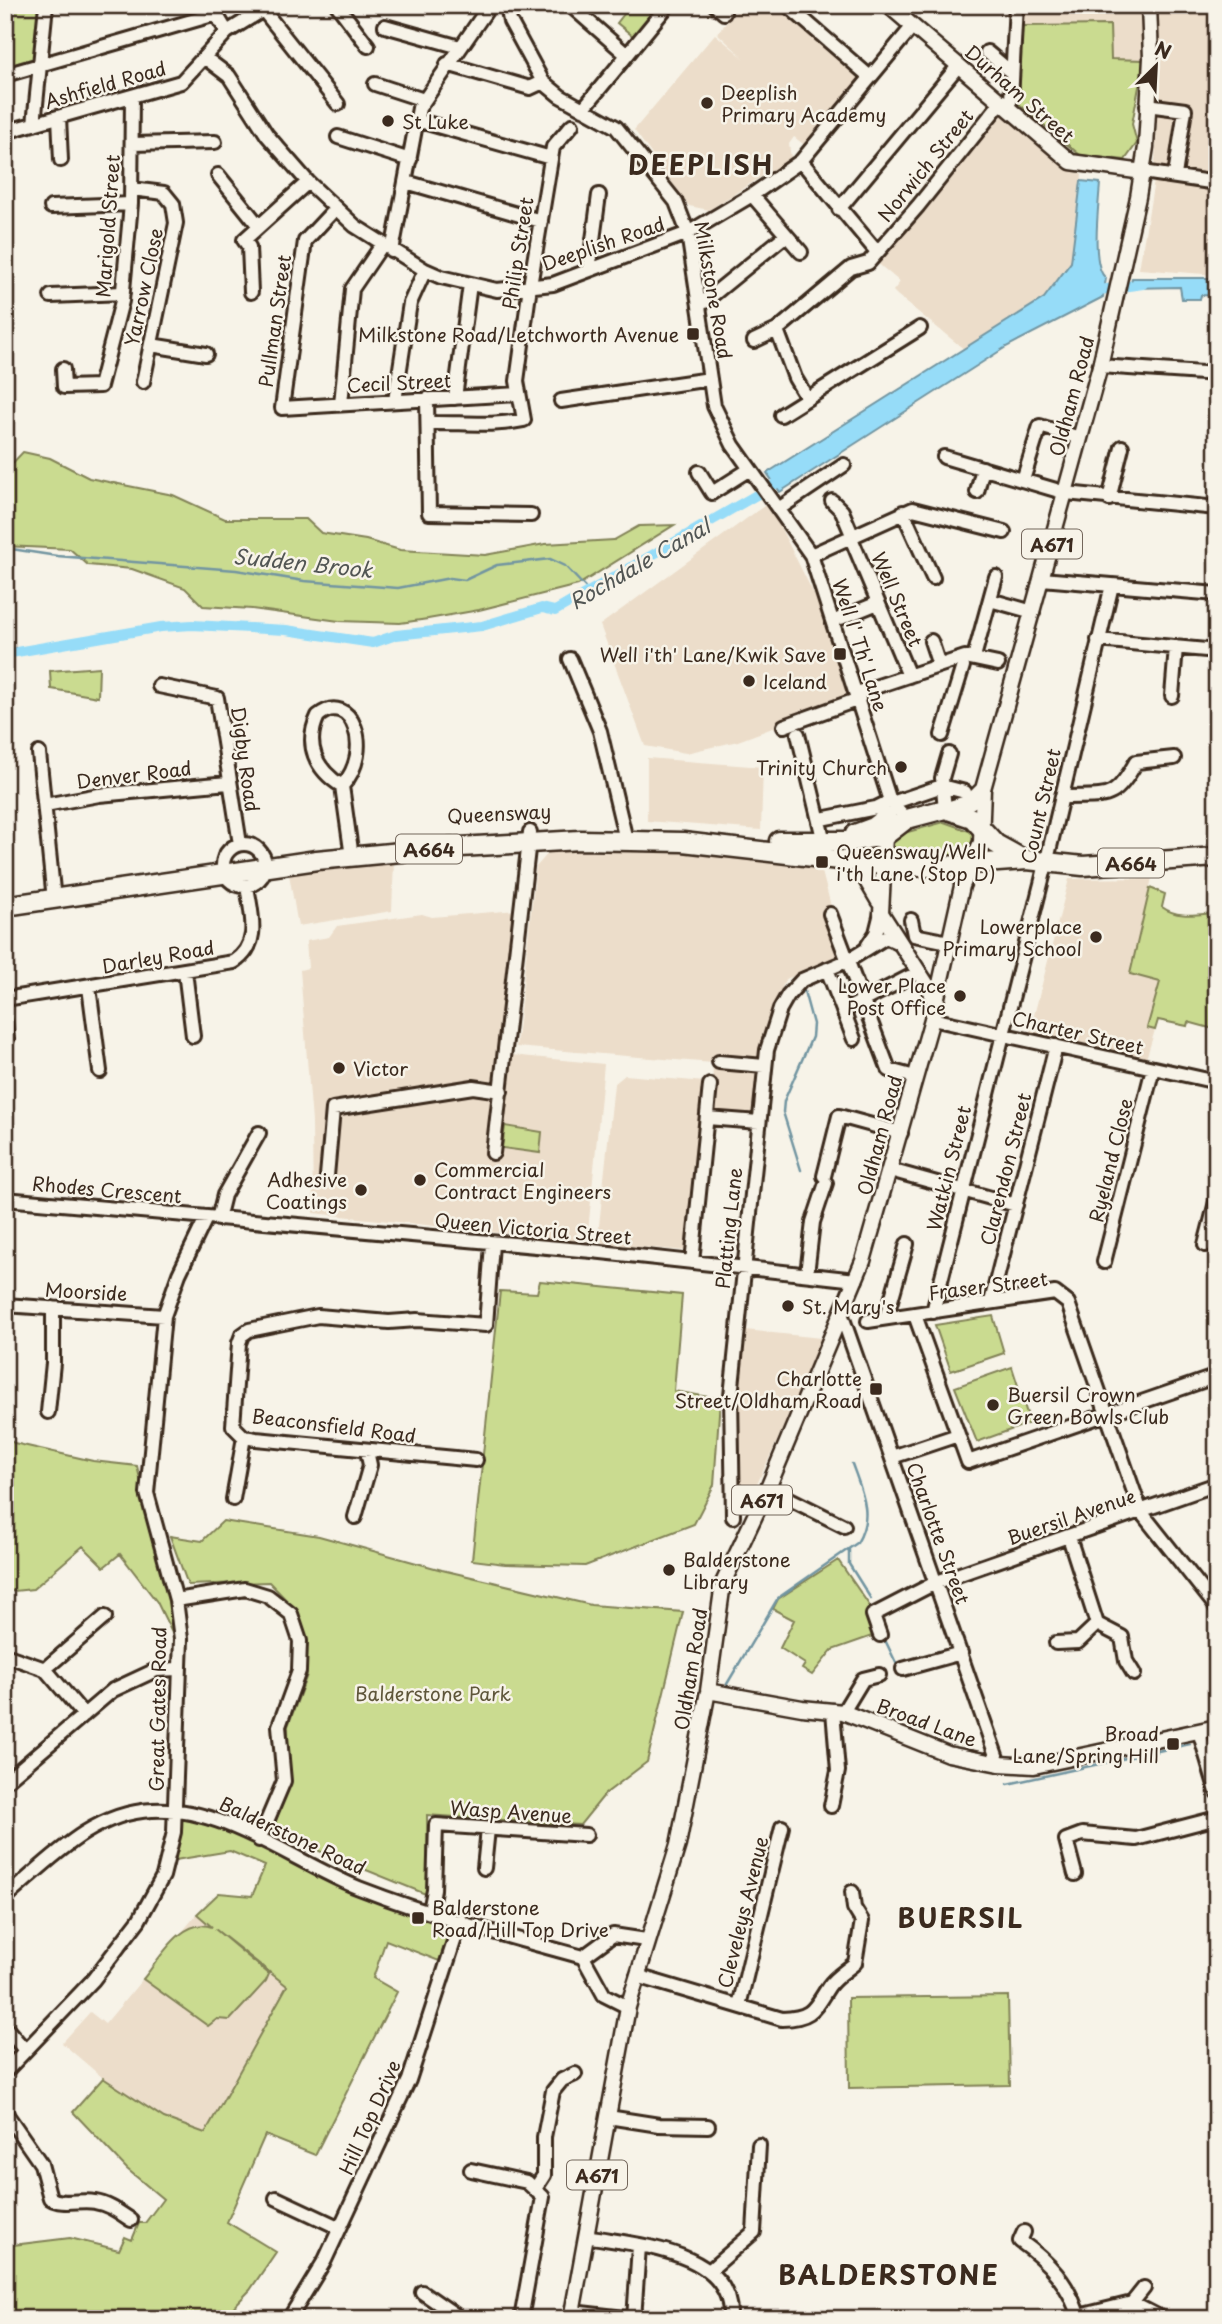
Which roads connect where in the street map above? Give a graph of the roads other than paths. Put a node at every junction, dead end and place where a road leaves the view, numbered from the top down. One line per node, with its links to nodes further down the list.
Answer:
1 (46, 5): 23 (street)
2 (337, 5): 17 (street)
3 (491, 5): 18 (street)
4 (507, 5): 28 (street, Milkstone Road)
5 (570, 5): 20 (street)
6 (668, 5): 20 (street)
7 (787, 5): 27 (street)
8 (888, 5): 24 (main road, Durham Street)
9 (1016, 5): 14 (street)
10 (1149, 5): 34 (main road, Oldham Road / A671)
11 (267, 8): 15 (street, Ashfield Road); 32 (street)
12 (1004, 21): 14 (street)
13 (385, 26): 18 (street)
14 (1015, 31): 25 (street)
15 (227, 32): 21 (street, Ashfield Road); 23 (street)
16 (908, 32): 27 (street, Deeplish Road)
17 (369, 46)
18 (460, 47): 22 (street)
19 (987, 52): 25 (street)
20 (627, 55): 35 (street)
21 (204, 57): 30 (street, Ashfield Road); 51 (street, Deeplish Road)
22 (447, 64): 28 (street); 31 (street)
23 (40, 65): 26 (street); 38 (street)
24 (959, 65): 33 (main road, Durham Street); 60 (street)
25 (1013, 73): 33 (street)
26 (5, 75)
27 (870, 77): 47 (street, Deeplish Road)
28 (543, 82): 35 (street, Milkstone Road)
29 (374, 83): 31 (street)
30 (132, 96): 36 (street, Ashfield Road); 43 (street, Marigold Street)
31 (425, 100): 37 (street)
32 (338, 104)
33 (1004, 104): 48 (main road, Durham Street); 67 (street, Norwich Street)
34 (1147, 105): 48 (main road, Oldham Road / A671); 50 (street)
35 (583, 108): 63 (street, Milkstone Road)
36 (59, 117): 38 (street, Ashfield Road); 45 (street)
37 (416, 120): 44 (street); 46 (street)
38 (34, 124): 40 (street, Ashfield Road)
39 (572, 125): 44 (street, Philip Street)
40 (5, 132)
41 (338, 137): 46 (street)
42 (215, 142): 43 (street)
43 (132, 144): 54 (street, Marigold Street)
44 (551, 158): 61 (street, Philip Street)
45 (61, 160)
46 (410, 160): 52 (street)
47 (801, 161): 56 (street, Deeplish Road); 60 (street)
48 (1143, 172): 50 (street); 81 (main road, Oldham Road / A671)
49 (218, 175): 62 (street)
50 (1175, 176): 53 (street)
51 (308, 182): 59 (street, Deeplish Road); 62 (street)
52 (406, 182): 61 (street); 65 (street)
53 (1217, 183)
54 (132, 189): 57 (street, Marigold Street); 79 (street, Yarrow Close)
55 (599, 195): 69 (street)
56 (752, 195): 63 (street, Deeplish Road); 64 (street)
57 (131, 204): 58 (street); 73 (street, Marigold Street)
58 (51, 207)
59 (335, 209): 65 (street, Deeplish Road); 93 (street, Pullman Street)
60 (839, 209): 67 (street)
61 (541, 221): 71 (street, Philip Street)
62 (259, 226): 72 (street)
63 (688, 233): 69 (street, Deeplish Road); 75 (street, Milkstone Road)
64 (786, 235): 66 (street); 75 (street)
65 (387, 248): 68 (street, Deeplish Road); 92 (street)
66 (801, 252)
67 (877, 252): 77 (street, Norwich Street)
68 (425, 270): 70 (street, Deeplish Road); 90 (street)
69 (589, 270): 71 (street, Deeplish Road)
70 (470, 284): 71 (street, Deeplish Road); 87 (street)
71 (530, 286): 86 (street, Philip Street)
72 (251, 292)
73 (123, 293): 74 (street); 82 (street, Marigold Street)
74 (51, 296)
75 (699, 306): 84 (street, Milkstone Road)
76 (920, 328): 88 (street)
77 (777, 330): 78 (street, Norwich Street); 88 (street)
78 (754, 341)
79 (151, 345): 80 (street); 85 (street, Yarrow Close)
80 (206, 354)
81 (1100, 366): 83 (street); 96 (main road, Oldham Road / A671)
82 (63, 369)
83 (1217, 374)
84 (710, 379): 91 (street); 101 (street, Milkstone Road)
85 (143, 382)
86 (519, 394): 87 (street, Cecil Street); 95 (street, Philip Street)
87 (455, 398): 89 (street, Cecil Street)
88 (807, 398): 94 (street)
89 (427, 399): 90 (street, Cecil Street); 95 (street)
90 (395, 401): 92 (street, Cecil Street)
91 (561, 401)
92 (341, 404): 93 (street, Cecil Street)
93 (282, 408)
94 (781, 415)
95 (428, 423): 111 (street)
96 (1080, 438): 103 (street); 105 (main road, Oldham Road / A671)
97 (1122, 447): 106 (street)
98 (944, 457): 100 (street)
99 (844, 466): 108 (street)
100 (983, 468): 103 (street); 104 (street)
101 (750, 469): 102 (street); 108 (street, Milkstone Road)
102 (699, 472)
103 (1023, 480): 105 (street)
104 (977, 492)
105 (1066, 493): 106 (street); 117 (main road, Oldham Road / A671)
106 (1109, 499): 109 (street)
107 (833, 500): 113 (street, Well Street)
108 (777, 504): 114 (street, Well I' Th' Lane)
109 (1217, 508)
110 (903, 512): 112 (street); 113 (street); 116 (street)
111 (531, 515)
112 (1004, 532)
113 (852, 537): 114 (street); 121 (street, Well Street)
114 (811, 555): 135 (street, Well I' Th' Lane)
115 (996, 577): 120 (street)
116 (933, 578)
117 (1042, 579): 118 (street); 122 (main road, Oldham Road / A671)
118 (1112, 585): 119 (street); 124 (street, Count Street)
119 (1217, 594)
120 (990, 600): 122 (street); 128 (street)
121 (878, 603): 123 (street); 133 (street, Well Street)
122 (1033, 612): 146 (main road, Oldham Road / A671)
123 (841, 618)
124 (1098, 640): 126 (street); 148 (street, Count Street)
125 (931, 641): 132 (street)
126 (1176, 647): 127 (street); 136 (street)
127 (1217, 651)
128 (974, 657): 130 (street); 131 (street)
129 (570, 659): 155 (street)
130 (961, 659): 132 (street); 139 (street)
131 (998, 664)
132 (939, 665): 133 (street)
133 (909, 676): 135 (street)
134 (159, 686): 143 (street, Digby Road)
135 (858, 696): 137 (street); 150 (street, Well I' Th' Lane)
136 (1172, 696)
137 (784, 726)
138 (798, 734): 152 (street)
139 (943, 735)
140 (39, 753): 149 (street)
141 (949, 754): 145 (street)
142 (1174, 758): 148 (street)
143 (228, 783): 149 (street, Denver Road); 159 (street, Digby Road)
144 (342, 786): 144 (street); 160 (street)
145 (942, 786): 147 (street); 150 (street); 151 (street)
146 (983, 789): 151 (main road); 154 (main road, Oldham Road / A671)
147 (965, 792)
148 (1062, 797): 165 (street, Count Street)
149 (45, 805): 171 (street)
150 (890, 807): 152 (street); 153 (street, Well I' Th' Lane); 156 (street, Well I' Th' Lane); 158 (highway, A664)
151 (946, 809): 153 (highway, Queensway / A664); 154 (highway, A664)
152 (821, 819): 158 (street)
153 (907, 819): 156 (highway, Queensway / A664)
154 (984, 829): 162 (highway, A664); 167 (main road, Oldham Road / A671)
155 (625, 834): 157 (highway, Queensway / A664); 158 (highway, Queensway / A664); 164 (highway, Queensway / A664)
156 (885, 836): 158 (highway, Queensway / A664); 166 (main road, Well I' Th' Lane)
157 (531, 837): 160 (highway, Queensway / A664); 201 (street)
158 (824, 842)
159 (240, 844): 163 (street); 168 (street)
160 (351, 851): 163 (highway, Queensway / A664)
161 (1217, 857): 165 (highway, A664)
162 (1027, 860): 165 (highway, A664); 167 (highway, A664)
163 (264, 862): 168 (highway, Queensway / A664); 169 (street)
164 (855, 862): 166 (highway, Queensway / A664); 173 (main road)
165 (1046, 864): 189 (street, Count Street)
166 (882, 865): 167 (highway, Queensway / A664); 173 (main road, Well I' Th' Lane)
167 (972, 865): 177 (main road, Oldham Road / A671)
168 (223, 868): 169 (street); 171 (highway, Queensway / A664)
169 (247, 886): 181 (street, Darley Road)
170 (5, 893): 171 (highway, Queensway / A664)
171 (53, 895): 172 (highway, Queensway / A664)
172 (5, 906)
173 (881, 908): 176 (main road); 178 (street, Well I' Th' Lane)
174 (830, 914): 179 (street)
175 (911, 920): 177 (street)
176 (901, 944): 178 (street); 182 (main road)
177 (947, 949): 182 (main road); 187 (main road, Oldham Road / A671)
178 (864, 952): 179 (street)
179 (849, 960): 180 (street); 185 (street)
180 (827, 969): 186 (street); 195 (street, Platting Lane)
181 (185, 971): 183 (street, Darley Road); 190 (street)
182 (913, 974): 185 (street); 187 (main road)
183 (89, 987): 184 (street, Darley Road); 197 (street)
184 (5, 999)
185 (864, 1003): 186 (street); 198 (street)
186 (843, 1011): 191 (street)
187 (933, 1013): 189 (street, Charter Street); 198 (main road, Oldham Road / A671)
188 (5, 1022): 192 (street)
189 (1001, 1034): 193 (street, Charter Street); 209 (street, Watkin Street)
190 (193, 1036)
191 (854, 1039)
192 (7, 1040)
193 (1056, 1046): 196 (street, Charter Street); 212 (street, Clarendon Street)
194 (719, 1062): 195 (street)
195 (764, 1066): 203 (street, Platting Lane)
196 (1153, 1068): 199 (street, Charter Street); 218 (street, Ryeland Close)
197 (100, 1071)
198 (915, 1077): 205 (main road, Oldham Road / A671)
199 (1217, 1082)
200 (710, 1085): 202 (street)
201 (501, 1091): 206 (street); 208 (street)
202 (707, 1118): 203 (street); 217 (street)
203 (758, 1122): 219 (street, Platting Lane)
204 (259, 1133): 213 (street, Great Gates Road)
205 (901, 1133): 207 (main road, Oldham Road / A671); 220 (street)
206 (494, 1153)
207 (890, 1170): 209 (street); 221 (main road, Oldham Road / A671)
208 (327, 1176)
209 (962, 1190): 212 (street); 225 (street, Watkin Street)
210 (1217, 1198): 216 (street)
211 (5, 1199): 213 (street, Rhodes Crescent)
212 (1016, 1205): 222 (street, Clarendon Street)
213 (212, 1219): 214 (street, Queen Victoria Street); 227 (street, Great Gates Road)
214 (492, 1244): 217 (street, Queen Victoria Street); 235 (street, Beaconsfield Road)
215 (907, 1244): 229 (street)
216 (1205, 1245)
217 (692, 1262): 219 (street, Queen Victoria Street)
218 (1104, 1262)
219 (743, 1268): 220 (street, Queen Victoria Street); 244 (street, Platting Lane)
220 (807, 1274): 221 (street, Queen Victoria Street)
221 (856, 1280): 228 (main road, Oldham Road / A671)
222 (991, 1302): 225 (street, Fraser Street); 233 (street, Fraser Street)
223 (5, 1305): 224 (street, Moorside)
224 (53, 1308): 227 (street, Moorside); 232 (street)
225 (933, 1312): 226 (street, Fraser Street)
226 (915, 1315): 229 (street, Fraser Street); 234 (street)
227 (164, 1316): 248 (street, Great Gates Road)
228 (842, 1316): 237 (street, Charlotte Street); 240 (main road, Oldham Road / A671)
229 (886, 1318): 230 (street, Fraser Street)
230 (868, 1321)
231 (1217, 1376): 233 (street)
232 (48, 1412)
233 (1107, 1414): 234 (street); 242 (street)
234 (958, 1435): 237 (street)
235 (244, 1437): 236 (street, Beaconsfield Road); 241 (street)
236 (367, 1451): 238 (street, Beaconsfield Road); 243 (street)
237 (892, 1457): 247 (street, Charlotte Street)
238 (476, 1461)
239 (1217, 1484): 242 (street, Buersil Avenue)
240 (768, 1488): 245 (street); 261 (main road, Oldham Road / A671)
241 (233, 1499)
242 (1141, 1512): 246 (street, Buersil Avenue); 249 (street)
243 (355, 1517)
244 (733, 1517)
245 (844, 1526)
246 (1069, 1537): 247 (street, Buersil Avenue); 251 (street)
247 (937, 1582): 252 (street, Buersil Avenue); 254 (street, Charlotte Street)
248 (176, 1600): 257 (street, Great Gates Road); 275 (street)
249 (1217, 1608)
250 (105, 1617): 256 (street)
251 (1097, 1624): 253 (street); 259 (street)
252 (880, 1635)
253 (1056, 1643)
254 (961, 1653): 258 (street); 266 (street, Charlotte Street)
255 (5, 1655): 256 (street)
256 (46, 1669): 263 (street)
257 (178, 1669): 263 (street); 270 (street, Great Gates Road)
258 (903, 1669)
259 (1134, 1674)
260 (879, 1675): 262 (street)
261 (708, 1691): 262 (main road, Broad Lane); 282 (main road, Oldham Road / A671)
262 (838, 1711): 266 (main road, Broad Lane); 269 (street)
263 (84, 1715): 267 (street)
264 (1217, 1727): 265 (main road, Broad Lane)
265 (1199, 1731): 266 (main road, Broad Lane); 268 (street)
266 (999, 1765)
267 (5, 1782)
268 (1217, 1792)
269 (831, 1806)
270 (175, 1811): 275 (street, Balderstone Road); 279 (street, Balderstone Road); 288 (street, Great Gates Road)
271 (1217, 1818): 277 (street)
272 (782, 1828): 285 (street, Cleveleys Avenue)
273 (488, 1829): 274 (street, Wasp Avenue); 276 (street); 280 (street, Wasp Avenue)
274 (586, 1835)
275 (258, 1840): 280 (street, Balderstone Road)
276 (484, 1868)
277 (1075, 1874)
278 (852, 1892): 285 (street)
279 (5, 1898)
280 (430, 1910): 281 (street, Balderstone Road)
281 (461, 1920): 283 (street, Balderstone Road); 299 (street, Hill Top Drive)
282 (646, 1940): 283 (street); 284 (main road, Oldham Road / A671)
283 (583, 1957): 286 (street)
284 (637, 1976): 285 (street); 286 (main road, Oldham Road / A671)
285 (739, 2006)
286 (628, 2007): 292 (main road, Oldham Road / A671)
287 (5, 2027): 288 (street)
288 (25, 2050): 289 (street, Great Gates Road)
289 (5, 2072)
290 (575, 2074): 296 (street)
291 (5, 2112): 298 (street)
292 (608, 2117): 293 (street); 301 (main road, Oldham Road / A671)
293 (708, 2126)
294 (759, 2144): 303 (street)
295 (471, 2170): 296 (street)
296 (535, 2189): 311 (street)
297 (276, 2198): 299 (street)
298 (131, 2220)
299 (340, 2228): 309 (street, Hill Top Drive)
300 (1024, 2232): 308 (street)
301 (586, 2236): 302 (street); 307 (main road, Oldham Road / A671)
302 (639, 2246): 303 (street); 312 (street)
303 (709, 2271): 313 (street)
304 (1144, 2288): 306 (street)
305 (422, 2292): 310 (street)
306 (1132, 2303): 308 (street); 314 (street)
307 (572, 2316): 312 (street)
308 (1079, 2317)
309 (289, 2319)
310 (461, 2319)
311 (521, 2319)
312 (634, 2319)
313 (730, 2319)
314 (1163, 2319)

